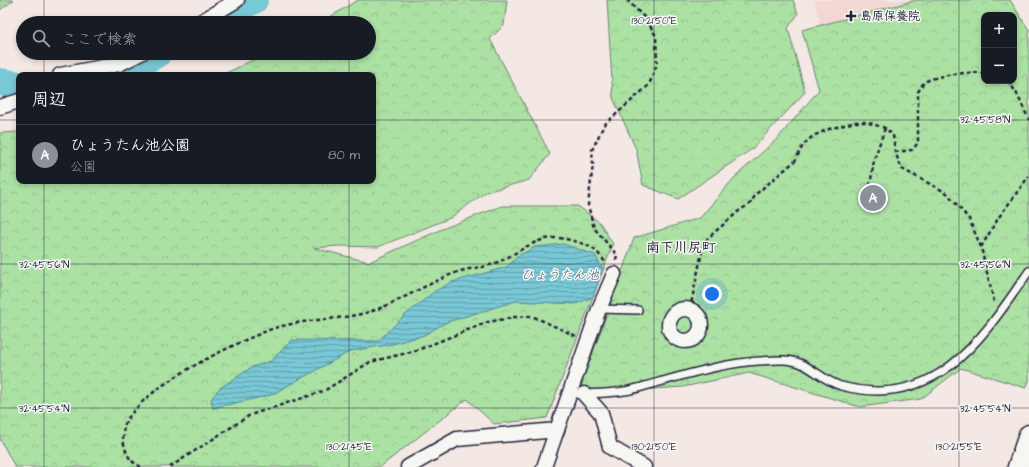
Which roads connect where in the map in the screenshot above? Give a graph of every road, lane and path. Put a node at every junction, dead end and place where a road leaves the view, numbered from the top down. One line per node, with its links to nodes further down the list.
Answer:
1 (237, 0): 3 (street)
2 (627, 0): 17 (path)
3 (211, 16)
4 (127, 60): 5 (street)
5 (76, 72)
6 (981, 73): 12 (path)
7 (1010, 84): 10 (path)
8 (16, 102): 9 (street)
9 (0, 107)
10 (1029, 120)
11 (885, 128): 12 (path); 14 (path); 19 (path)
12 (895, 152): 15 (path)
13 (1029, 176): 15 (path)
14 (869, 193)
15 (981, 247): 21 (path)
16 (1029, 271): 21 (lane)
17 (614, 274): 18 (street); 27 (path)
18 (599, 309): 20 (lane); 22 (street)
19 (690, 309)
20 (638, 310)
21 (997, 316): 24 (lane)
22 (587, 342): 23 (street); 28 (path)
23 (569, 394): 24 (lane); 25 (street)
24 (584, 394): 31 (street)
25 (557, 430): 29 (street); 30 (street)
26 (1029, 435): 32 (street)
27 (141, 467)
28 (170, 467)
29 (408, 467)
30 (544, 467)
31 (644, 467)
32 (1018, 467)

